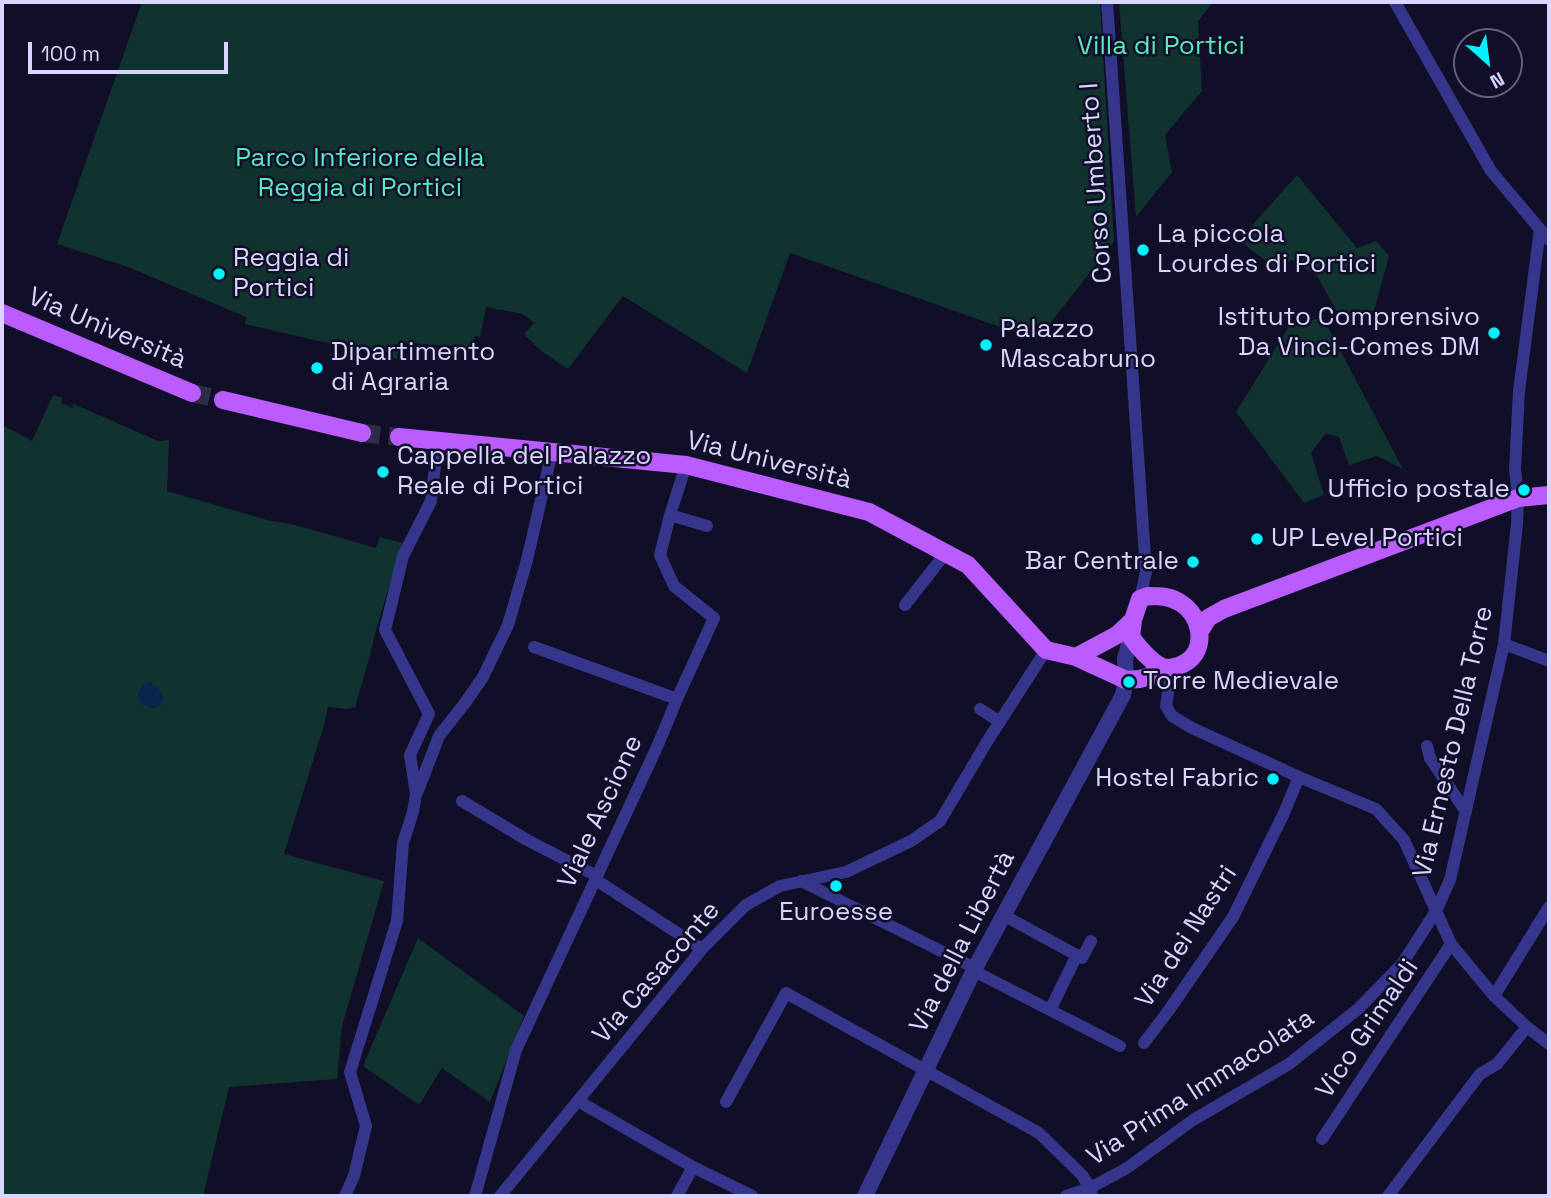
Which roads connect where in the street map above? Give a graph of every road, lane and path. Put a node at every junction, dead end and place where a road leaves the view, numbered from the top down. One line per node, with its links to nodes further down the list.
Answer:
1 (1107, 2): 18 (street, Corso Umberto I)
2 (1395, 2): 3 (street)
3 (1540, 229): 4 (street); 14 (street, Via Ernesto Della Torre)
4 (1549, 240)
5 (2, 313): 6 (main road, Via Università)
6 (192, 393)
7 (223, 400): 8 (main road)
8 (362, 433)
9 (399, 437): 10 (main road, Via Università)
10 (438, 440): 11 (main road, Via Università); 38 (street)
11 (552, 452): 12 (main road, Via Università); 38 (street)
12 (686, 465): 15 (street, Viale Ascione); 17 (main road, Via Università)
13 (1549, 495): 14 (main road)
14 (1518, 498): 23 (main road); 26 (street, Via Ernesto Della Torre)
15 (670, 515): 16 (street); 33 (street, Viale Ascione)
16 (708, 527)
17 (945, 554): 21 (street); 28 (main road, Via Università)
18 (1146, 572): 19 (street, Corso Umberto I); 20 (street, Corso Umberto I)
19 (1159, 596): 20 (main road); 22 (main road)
20 (1140, 599): 24 (main road)
21 (905, 605)
22 (1188, 608): 23 (main road); 25 (main road)
23 (1224, 609): 25 (main road)
24 (1132, 629): 29 (main road); 31 (main road); 32 (street, Via della Libertà)
25 (1200, 631): 31 (main road)
26 (1504, 644): 30 (street); 40 (street, Via Ernesto Della Torre)
27 (534, 647): 33 (street)
28 (1046, 650): 29 (main road); 35 (street, Via Casaconte)
29 (1076, 657): 32 (main road)
30 (1549, 661)
31 (1169, 668): 32 (main road); 37 (street)
32 (1126, 680): 45 (street, Via della Libertà)
33 (677, 699): 41 (street, Viale Ascione)
34 (980, 709): 35 (street)
35 (1000, 722): 42 (street, Via Casaconte)
36 (1427, 746): 40 (street)
37 (1299, 777): 44 (street); 54 (street, Via dei Nastri)
38 (416, 794): 63 (street)
39 (462, 801): 41 (street)
40 (1466, 812): 44 (street, Via Ernesto Della Torre)
41 (596, 878): 48 (street); 64 (street, Viale Ascione)
42 (801, 881): 48 (street, Via Casaconte); 50 (street)
43 (1549, 907): 51 (street)
44 (1436, 911): 47 (street); 62 (street, Via Prima Immacolata)
45 (1003, 915): 49 (street); 50 (street, Via della Libertà)
46 (1091, 941): 49 (street)
47 (1451, 944): 51 (street); 60 (street, Vico Grimaldi)
48 (702, 949): 58 (street, Via Casaconte)
49 (1077, 955): 52 (street)
50 (974, 970): 52 (street); 57 (street, Via della Libertà)
51 (1494, 996): 53 (street)
52 (1050, 1010): 56 (street)
53 (1527, 1027): 55 (street); 70 (street)
54 (1144, 1043)
55 (1549, 1044)
56 (1120, 1046)
57 (925, 1072): 59 (street); 62 (street); 68 (street, Via della Libertà)
58 (578, 1101): 61 (street); 65 (street, Via Casaconte)
59 (726, 1101)
60 (1322, 1139)
61 (693, 1167): 66 (street); 67 (street)
62 (1091, 1192): 69 (street, Via Prima Immacolata)
63 (345, 1196)
64 (475, 1196)
65 (500, 1196)
66 (677, 1196)
67 (752, 1196)
68 (864, 1196)
69 (1066, 1196)
70 (1388, 1196)

